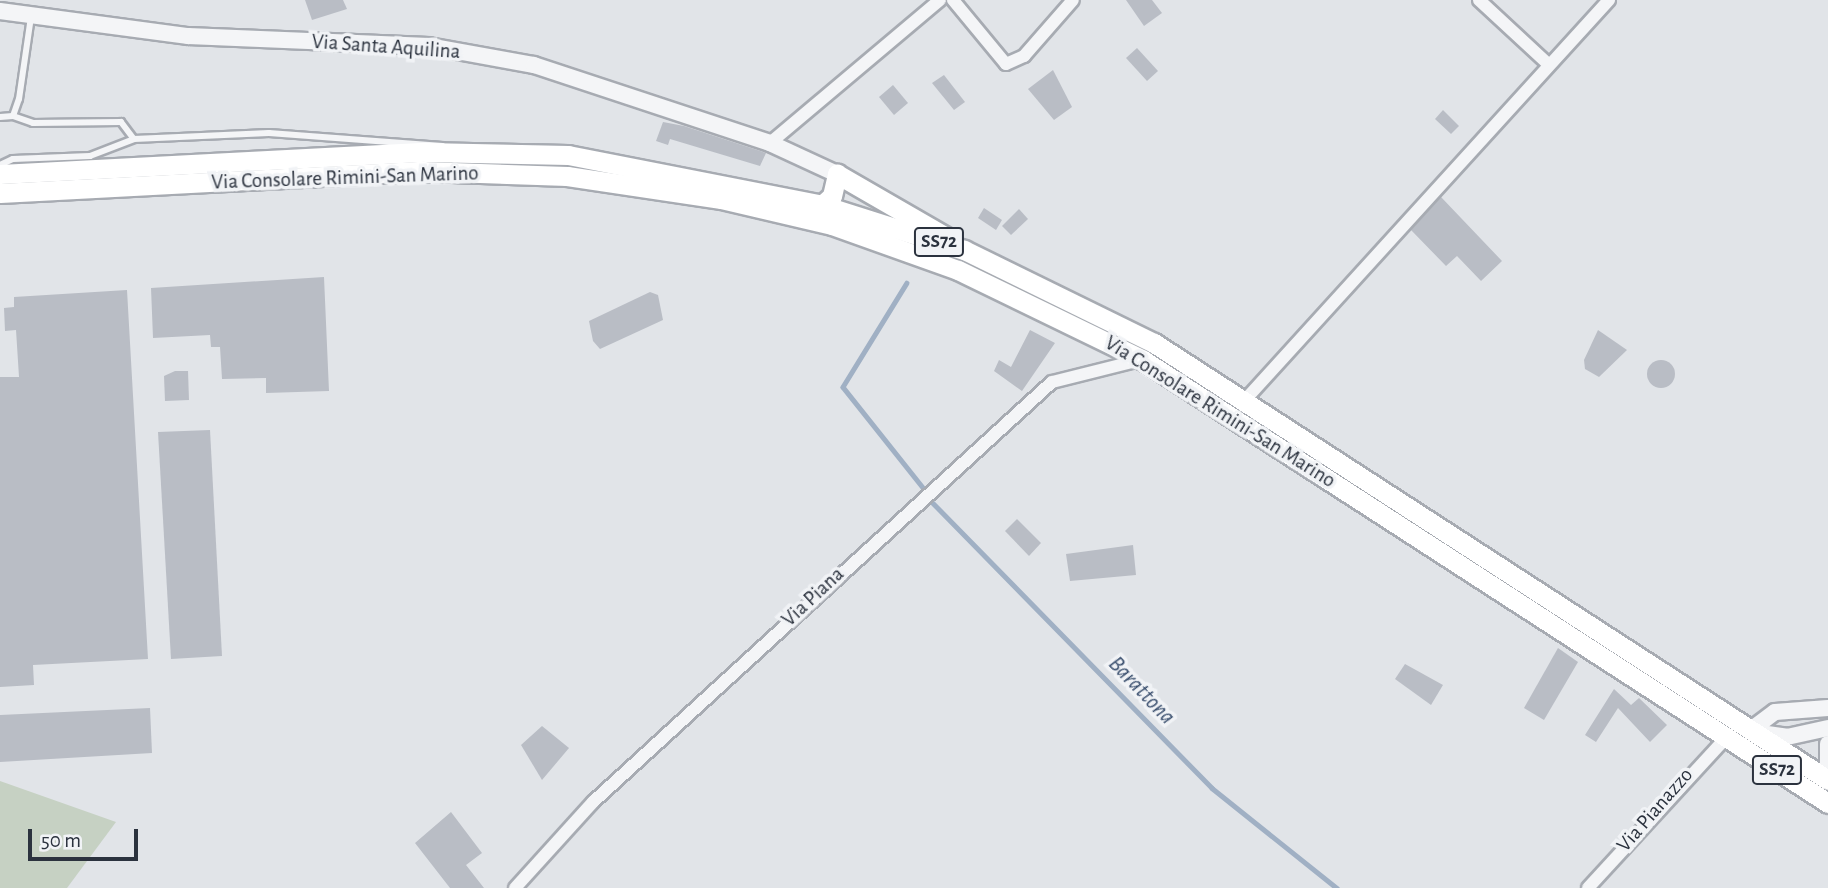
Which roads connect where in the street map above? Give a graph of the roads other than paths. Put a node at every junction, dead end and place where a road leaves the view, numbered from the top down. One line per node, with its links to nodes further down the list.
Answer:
1 (940, 0): 12 (street)
2 (953, 0): 3 (street)
3 (1073, 0)
4 (1479, 0): 8 (street)
5 (1609, 0): 8 (street, Via Consolare Rimini-San Marino)
6 (0, 11): 7 (street, Via Santa Aquilina)
7 (31, 15): 9 (lane); 12 (street, Via Santa Aquilina)
8 (1548, 64): 20 (street, Via Consolare Rimini-San Marino)
9 (13, 116): 10 (lane); 11 (lane)
10 (0, 117)
11 (134, 139): 13 (lane); 14 (lane)
12 (770, 143): 16 (street, Via Santa Aquilina)
13 (453, 153): 15 (main road, Via Consolare Rimini-San Marino / SS72); 16 (main road, Via Consolare Rimini-San Marino / SS72)
14 (0, 165)
15 (0, 174)
16 (831, 190): 18 (main road); 18 (main road, Via Consolare Rimini-San Marino / SS72)
17 (0, 192): 19 (main road, Via Consolare Rimini-San Marino / SS72)
18 (964, 250): 20 (main road, Via Consolare Rimini-San Marino / SS72)
19 (1143, 360): 24 (main road, Via Consolare Rimini-San Marino / SS72); 29 (street, Via Piana)
20 (1245, 400): 23 (main road, Via Consolare Rimini-San Marino / SS72)
21 (1828, 708): 23 (street)
22 (1828, 728): 23 (street)
23 (1751, 730): 24 (street); 27 (main road, Via Consolare Rimini-San Marino / SS72)
24 (1727, 737): 28 (main road, Via Consolare Rimini-San Marino / SS72); 30 (street, Via Pianazzo)
25 (1828, 744): 26 (street)
26 (1828, 764)
27 (1828, 780)
28 (1828, 803)
29 (515, 888)
30 (1588, 888)

